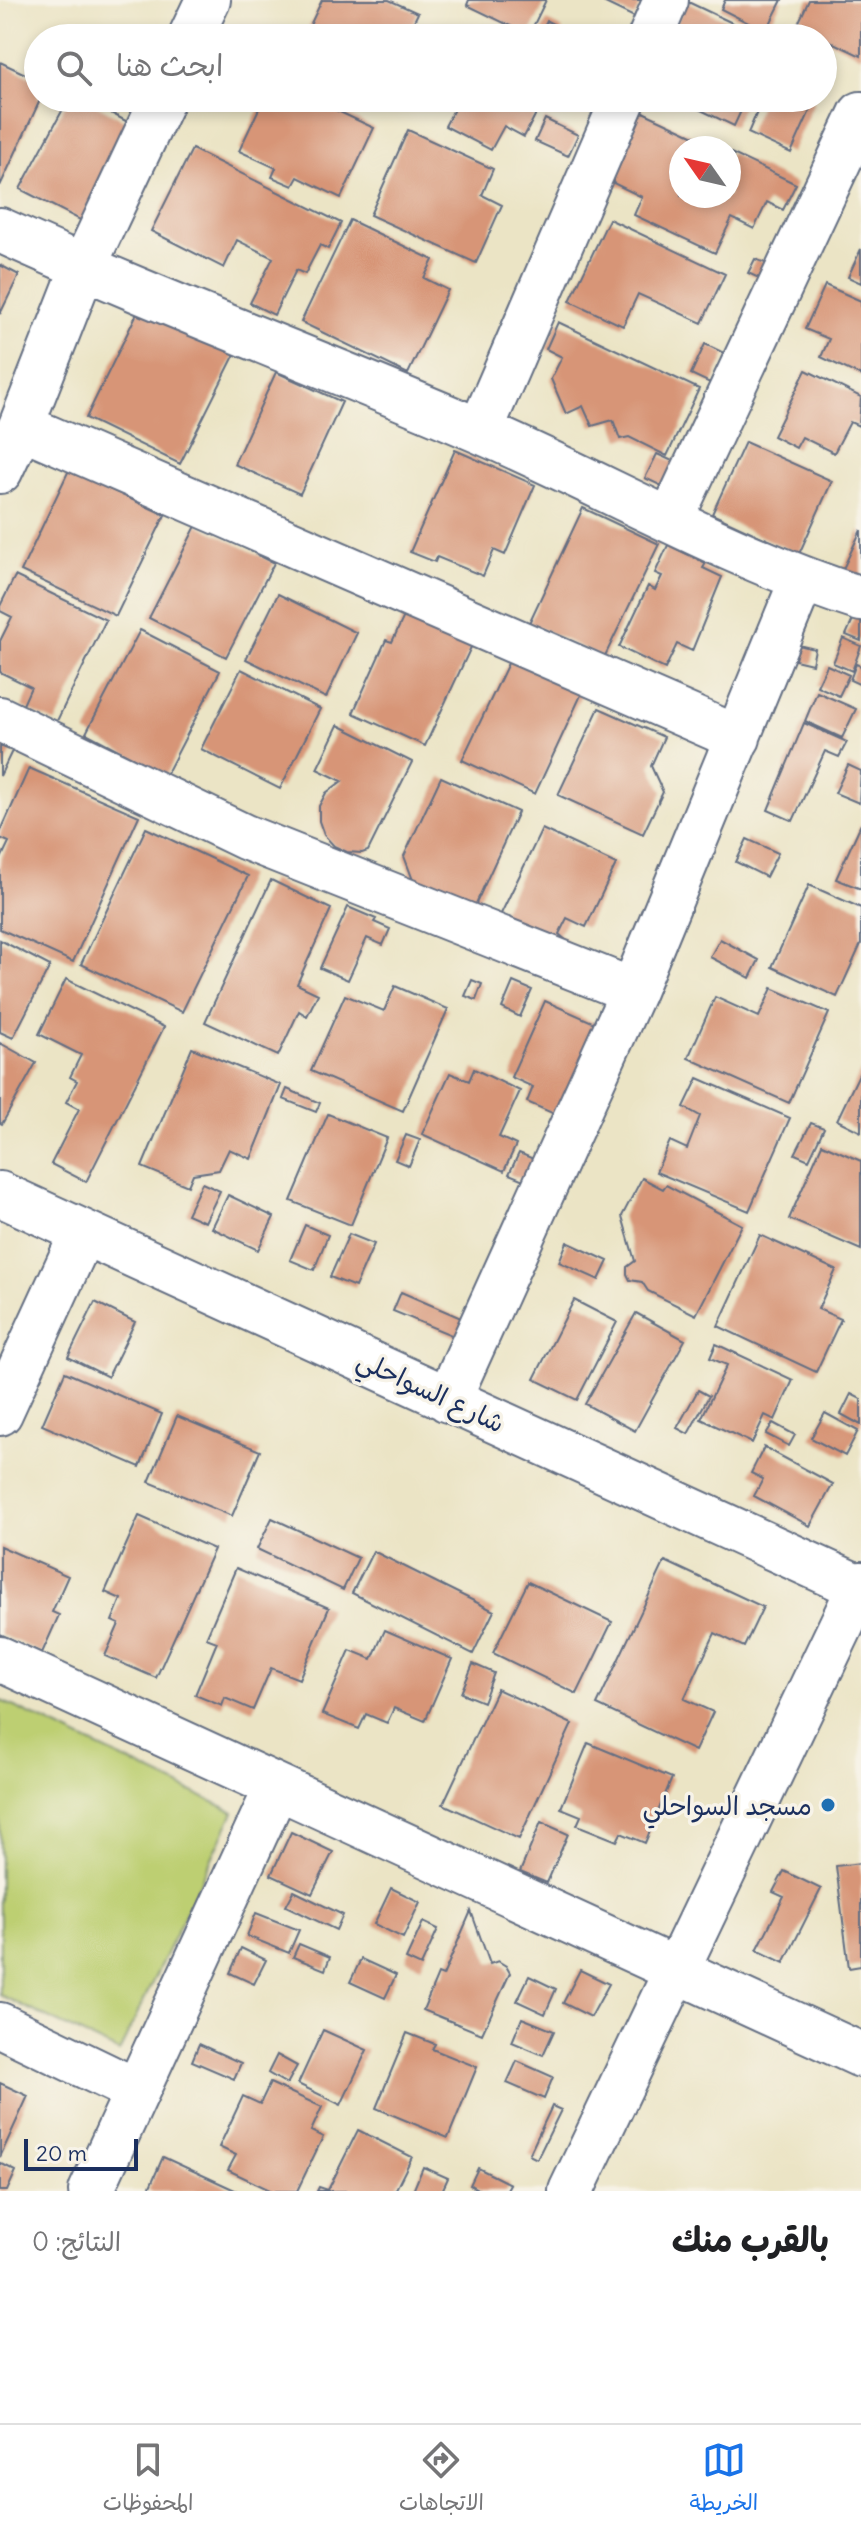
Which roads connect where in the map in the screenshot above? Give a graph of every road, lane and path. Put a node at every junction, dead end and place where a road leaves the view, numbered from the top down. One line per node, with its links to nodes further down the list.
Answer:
1 (208, 0): 3 (street)
2 (666, 0): 4 (street)
3 (197, 24)
4 (656, 24)
5 (156, 112): 9 (street)
6 (618, 112): 11 (street)
7 (861, 114): 13 (street)
8 (0, 230): 9 (street)
9 (83, 268): 10 (street); 11 (street)
10 (21, 426): 12 (street); 17 (street)
11 (480, 431): 13 (street)
12 (0, 471)
13 (671, 519): 14 (street)
14 (802, 580): 15 (street); 17 (street)
15 (861, 599)
16 (0, 719): 18 (street)
17 (738, 738): 18 (street)
18 (633, 991): 21 (street)
19 (0, 1194): 20 (street, شارع السواحلي)
20 (83, 1232): 21 (street, شارع السواحلي); 22 (street)
21 (448, 1400): 23 (street, شارع السواحلي)
22 (0, 1413)
23 (860, 1587): 26 (street)
24 (0, 1659): 25 (street)
25 (277, 1787): 26 (street); 29 (street)
26 (676, 1970): 28 (street); 31 (street)
27 (0, 2025): 29 (street)
28 (861, 2055)
29 (137, 2091): 30 (street)
30 (91, 2191)
31 (571, 2191)

